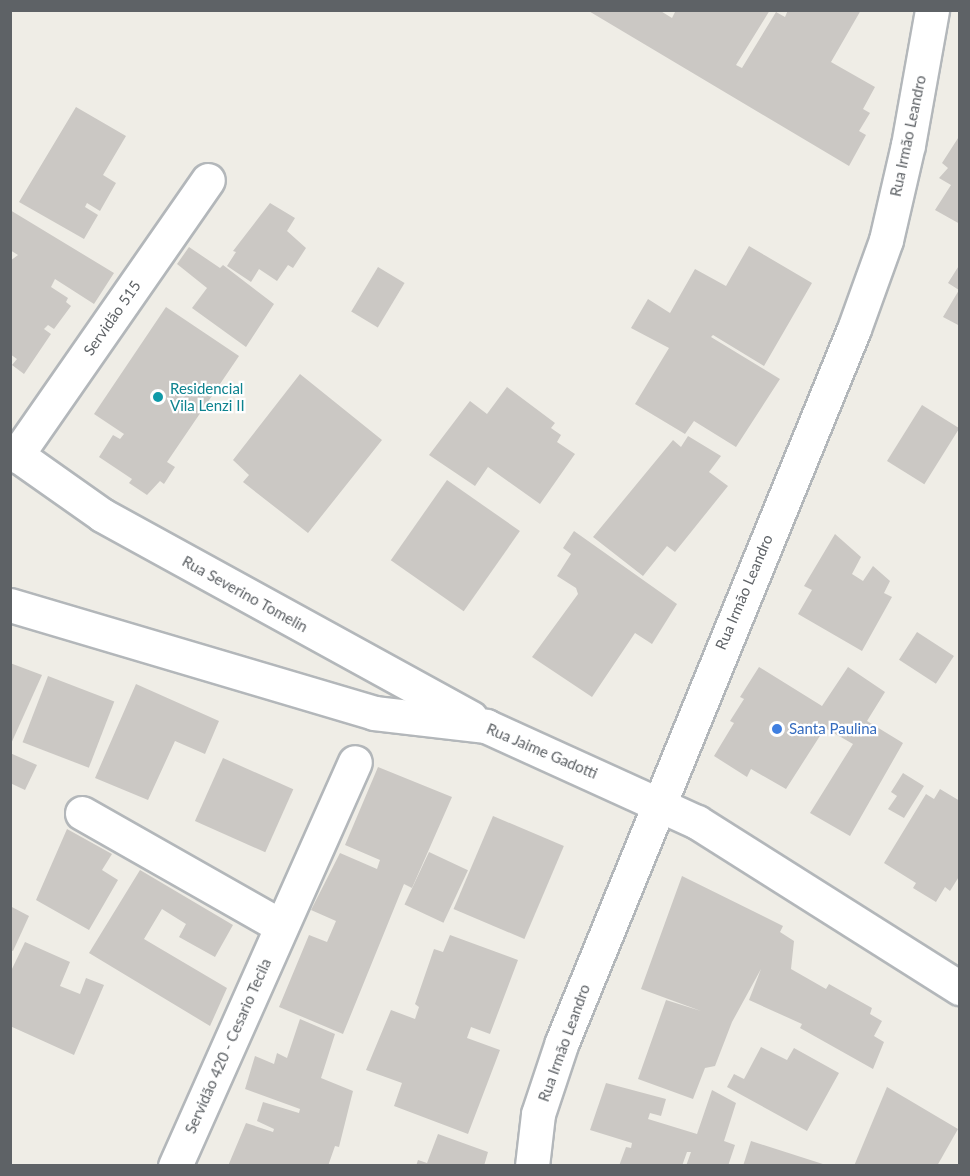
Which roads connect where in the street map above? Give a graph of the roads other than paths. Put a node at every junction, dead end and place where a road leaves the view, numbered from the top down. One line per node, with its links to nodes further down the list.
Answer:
1 (932, 10): 7 (street, Rua Irmão Leandro)
2 (208, 180): 3 (street, Servidão 515)
3 (14, 453): 5 (street, Rua Severino Tomelin)
4 (10, 605): 5 (street, Rua Jaime Gadotti)
5 (486, 726): 7 (street, Rua Jaime Gadotti)
6 (354, 762): 9 (street, Servidão 420 - Cesario Tecila)
7 (658, 802): 10 (street, Rua Jaime Gadotti); 12 (street, Rua Irmão Leandro)
8 (82, 813): 9 (street)
9 (281, 926): 11 (street, Servidão 420 - Cesario Tecila)
10 (960, 988)
11 (175, 1166)
12 (532, 1166)

